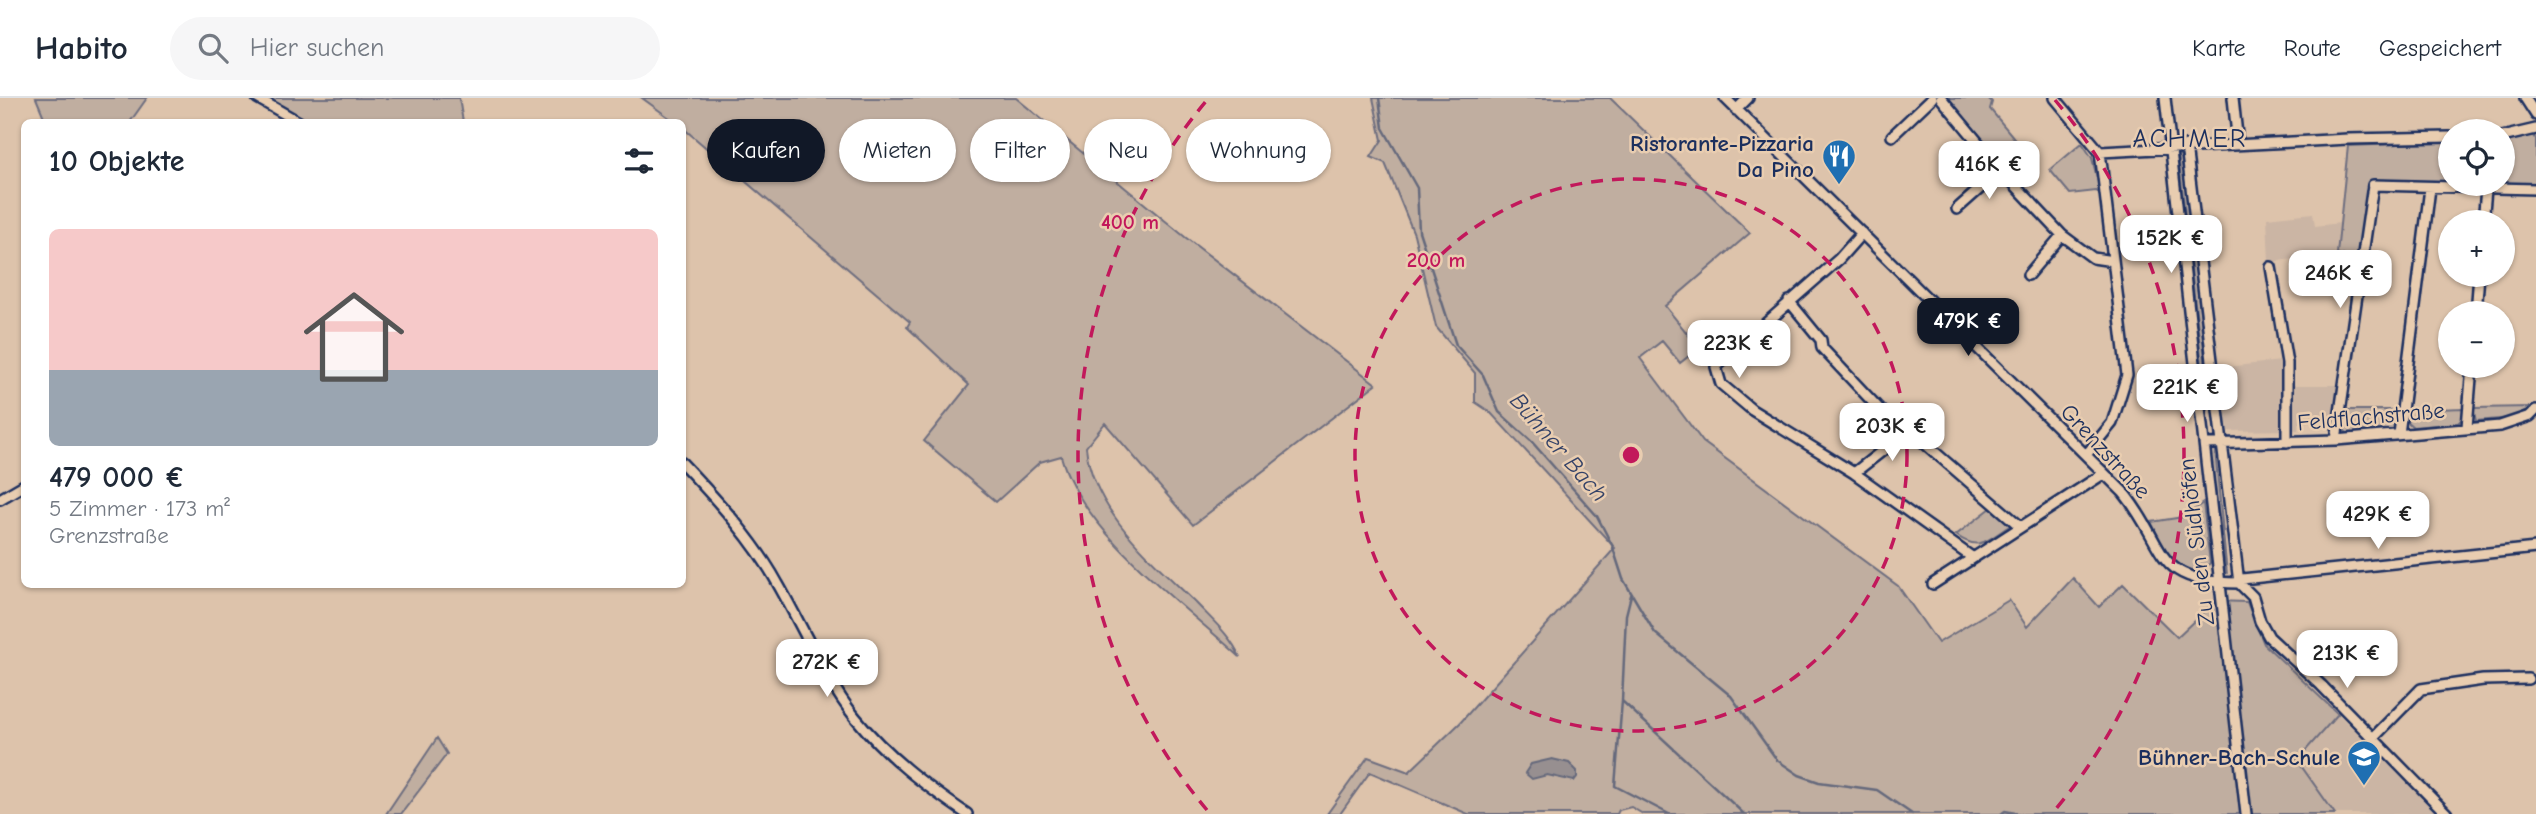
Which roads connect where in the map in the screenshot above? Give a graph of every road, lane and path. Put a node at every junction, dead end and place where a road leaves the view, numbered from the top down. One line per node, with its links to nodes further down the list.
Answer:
1 (257, 98): 12 (street)
2 (1725, 98): 10 (street, Grenzstraße)
3 (1748, 98): 10 (street)
4 (1932, 98): 15 (street)
5 (1941, 98): 21 (street)
6 (2165, 98): 19 (street, Zu den Südhöfen)
7 (2233, 98): 17 (street)
8 (2525, 98): 11 (street)
9 (2058, 99): 20 (street)
10 (1737, 110): 27 (street, Grenzstraße)
11 (2536, 115)
12 (294, 119)
13 (2536, 129): 14 (street)
14 (2515, 134)
15 (1892, 136)
16 (2438, 137): 17 (street)
17 (2238, 144): 18 (street)
18 (2186, 146): 19 (street); 40 (street)
19 (2171, 147): 20 (street); 41 (street, Zu den Südhöfen)
20 (2100, 152): 29 (street)
21 (2001, 170): 26 (street); 28 (street)
22 (2430, 188): 23 (street); 37 (street); 38 (street)
23 (2438, 188)
24 (2515, 189): 25 (street)
25 (2536, 189)
26 (1957, 208)
27 (1862, 233): 32 (street); 42 (street, Grenzstraße)
28 (2062, 235): 29 (street); 31 (street)
29 (2113, 261): 42 (street)
30 (2271, 267): 39 (street)
31 (2028, 275)
32 (1789, 301): 36 (street); 44 (street)
33 (2471, 378): 35 (street)
34 (2536, 410): 35 (street, Feldflachstraße)
35 (2467, 427): 37 (street, Feldflachstraße)
36 (1899, 430): 44 (street); 48 (street)
37 (2399, 434): 38 (street, Feldflachstraße)
38 (2336, 440): 39 (street, Feldflachstraße)
39 (2287, 442): 40 (street, Feldflachstraße)
40 (2222, 443): 41 (street, Feldflachstraße); 52 (street)
41 (2204, 444): 51 (street, Zu den Südhöfen)
42 (2086, 455): 45 (street, Grenzstraße)
43 (686, 468): 56 (street)
44 (1854, 473): 50 (street)
45 (2103, 474): 48 (street); 51 (street, Grenzstraße)
46 (21, 487): 47 (street)
47 (0, 499)
48 (2021, 527): 50 (street)
49 (2536, 548): 52 (street, Grenzstraße)
50 (1973, 558): 53 (street)
51 (2221, 583): 52 (street, Grenzstraße); 57 (street, Zu den Südhöfen)
52 (2239, 583): 55 (street)
53 (1933, 584)
54 (2528, 679): 55 (street)
55 (2372, 738): 58 (street)
56 (968, 814)
57 (2246, 814)
58 (2447, 814)

